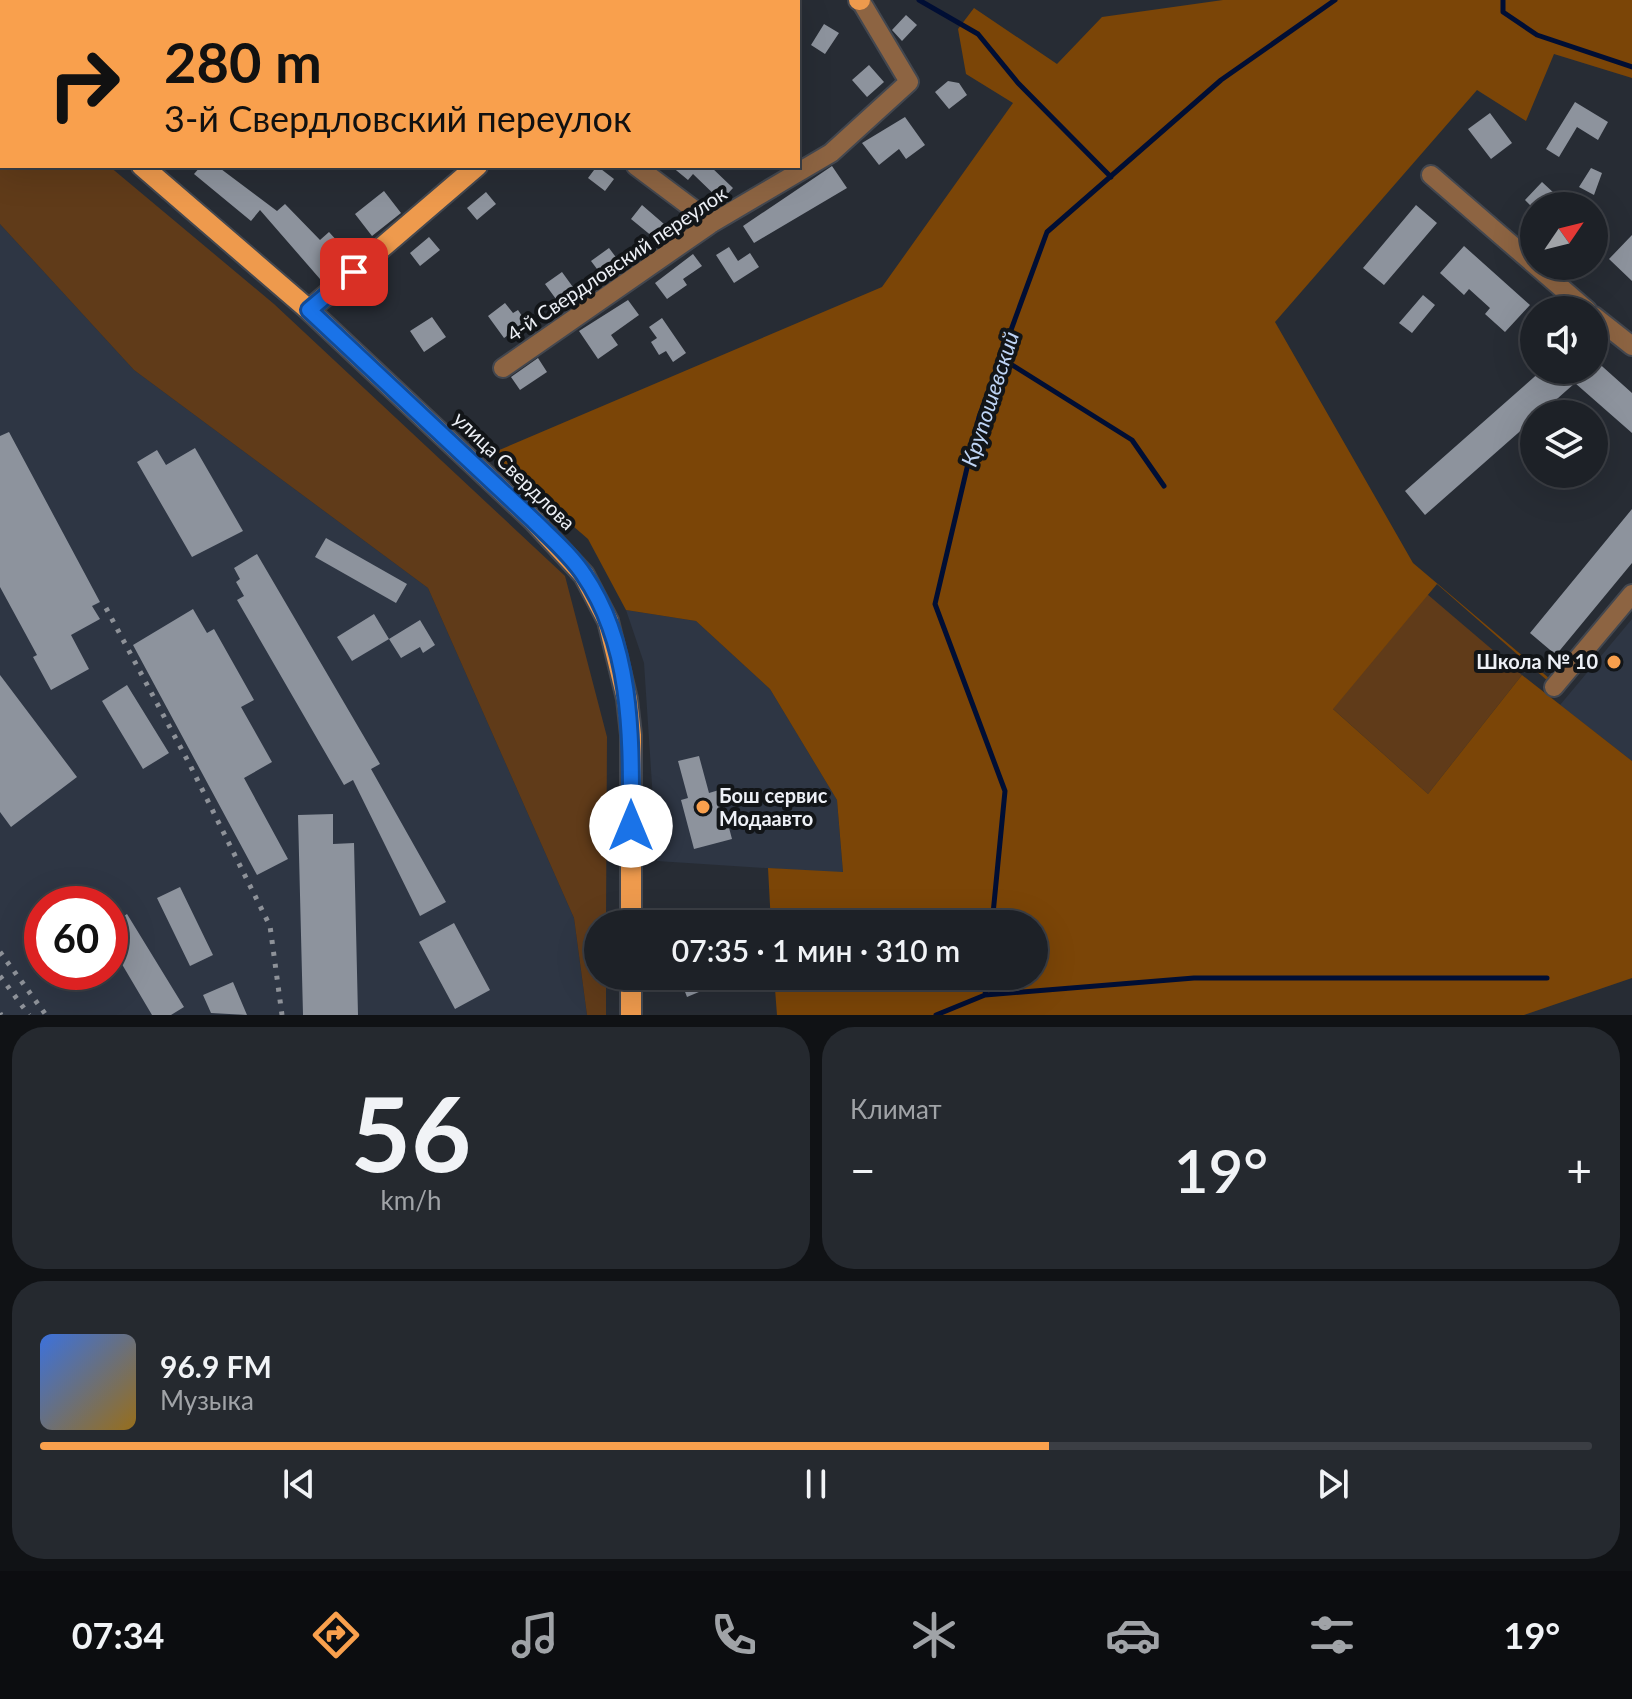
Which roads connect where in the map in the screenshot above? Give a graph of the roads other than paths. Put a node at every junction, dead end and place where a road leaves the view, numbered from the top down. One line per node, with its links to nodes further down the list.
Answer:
1 (860, 0): 6 (street, 4-й Свердловский переулок)
2 (144, 168): 8 (main road, улица Свердлова)
3 (475, 168): 8 (main road)
4 (639, 168): 6 (street)
5 (1431, 175): 7 (street)
6 (712, 223): 11 (street, 4-й Свердловский переулок)
7 (1571, 296)
8 (309, 310): 14 (main road, улица Свердлова)
9 (1608, 327): 10 (street)
10 (1632, 346)
11 (503, 368)
12 (1632, 594): 13 (street)
13 (1554, 687)
14 (631, 910)
15 (631, 990): 16 (main road)
16 (631, 1015)

